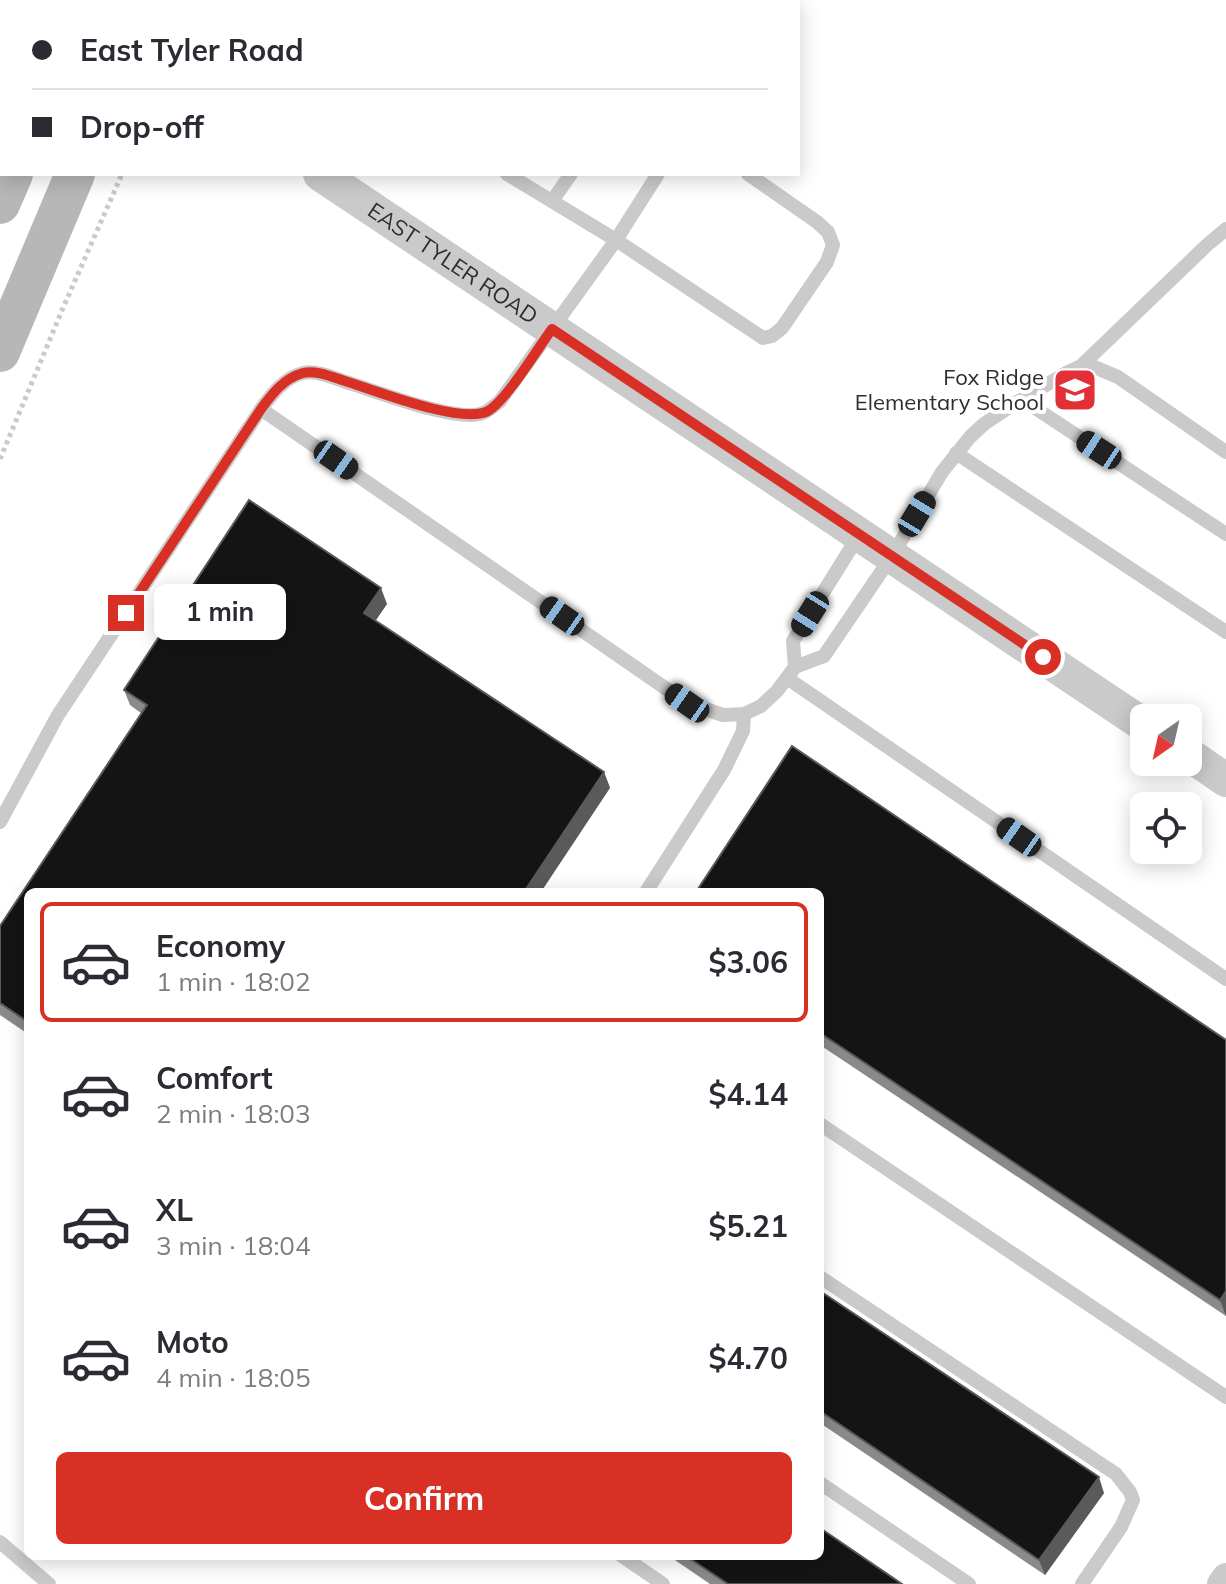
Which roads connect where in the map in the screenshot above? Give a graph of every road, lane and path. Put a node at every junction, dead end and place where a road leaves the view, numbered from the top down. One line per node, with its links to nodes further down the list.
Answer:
1 (12, 176): 10 (main road)
2 (74, 176): 14 (main road)
3 (121, 176): 20 (path)
4 (323, 176): 13 (street, EAST TYLER ROAD)
5 (510, 176): 9 (lane)
6 (570, 176): 9 (lane)
7 (657, 176): 12 (lane)
8 (751, 176): 12 (lane)
9 (552, 201): 12 (lane)
10 (0, 204)
11 (1226, 229): 15 (lane)
12 (616, 240): 13 (lane)
13 (552, 329): 17 (lane); 21 (street, EAST TYLER ROAD)
14 (0, 352)
15 (1081, 366): 16 (lane); 18 (lane)
16 (1023, 400): 19 (lane); 22 (lane)
17 (261, 409): 26 (lane); 30 (lane)
18 (1226, 452)
19 (956, 453): 23 (lane); 24 (lane)
20 (0, 459)
21 (860, 534): 23 (street, EAST TYLER ROAD); 25 (lane)
22 (1226, 534)
23 (892, 556): 25 (lane); 27 (street, EAST TYLER ROAD)
24 (1226, 632)
25 (791, 673): 26 (lane); 32 (lane)
26 (744, 714): 31 (lane)
27 (1130, 716)
28 (1202, 764): 29 (street)
29 (1226, 780)
30 (0, 822)
31 (649, 888)
32 (1226, 979)
33 (824, 1127): 35 (lane)
34 (824, 1280): 43 (lane)
35 (1226, 1397)
36 (824, 1486): 42 (lane)
37 (0, 1542): 40 (lane)
38 (628, 1560): 41 (lane)
39 (1226, 1577): 44 (street)
40 (49, 1584)
41 (663, 1584)
42 (969, 1584)
43 (1082, 1584)
44 (1221, 1584)

